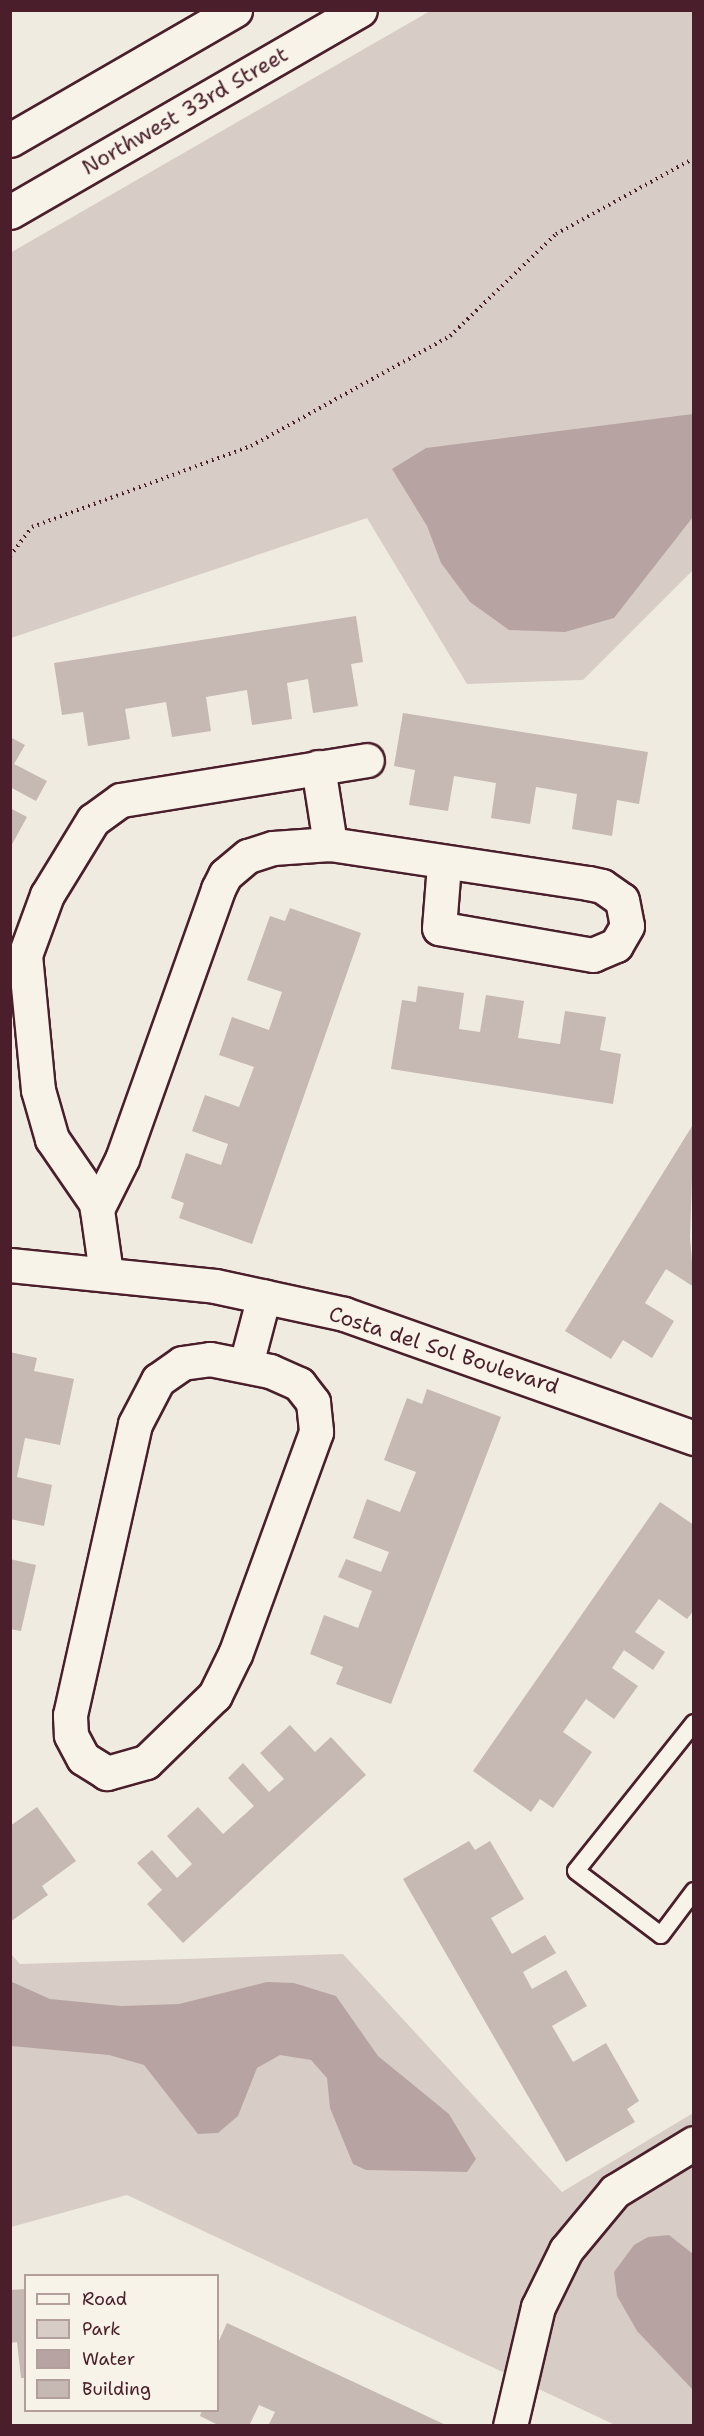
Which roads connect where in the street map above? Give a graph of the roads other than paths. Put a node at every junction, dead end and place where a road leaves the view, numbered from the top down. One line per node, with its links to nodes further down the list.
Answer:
1 (235, 10): 3 (street)
2 (360, 10): 4 (street, Northwest 33rd Street)
3 (10, 140)
4 (10, 212)
5 (367, 760): 6 (street)
6 (318, 767): 7 (street); 9 (street)
7 (330, 844): 8 (street); 9 (street)
8 (444, 865): 8 (street)
9 (97, 1209): 11 (street)
10 (10, 1266): 11 (street, Costa del Sol Boulevard)
11 (106, 1273): 12 (street, Costa del Sol Boulevard)
12 (264, 1296): 13 (street); 14 (street, Costa del Sol Boulevard)
13 (246, 1364): 13 (street)
14 (693, 1438)
15 (693, 1723): 16 (lane)
16 (693, 1892)
17 (693, 2143): 18 (street)
18 (510, 2426)

